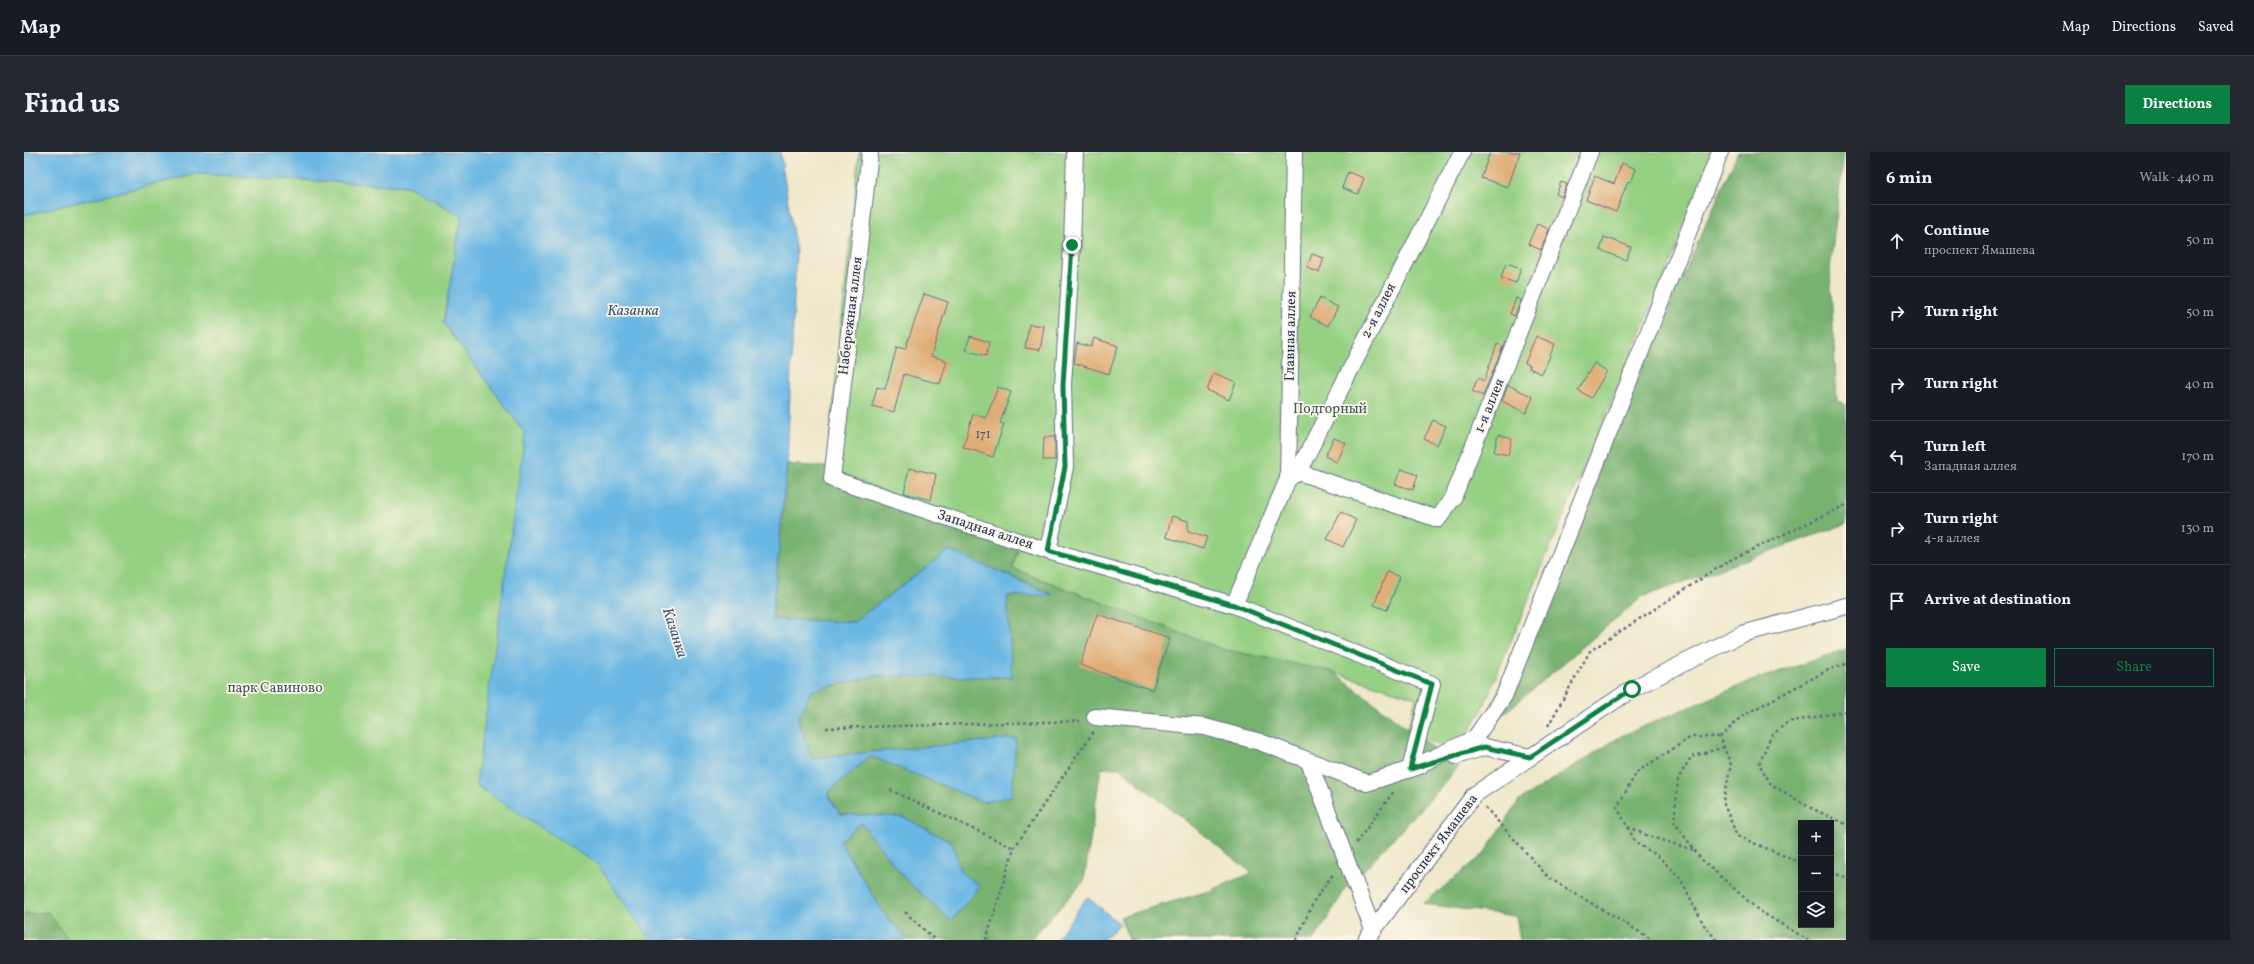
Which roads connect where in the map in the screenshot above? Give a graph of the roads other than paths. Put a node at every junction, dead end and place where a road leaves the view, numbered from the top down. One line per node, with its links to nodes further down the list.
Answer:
1 (870, 152): 8 (lane, Набережная аллея)
2 (1075, 152): 9 (lane)
3 (1294, 152): 7 (lane, Главная аллея)
4 (1462, 152): 7 (lane, 2-я аллея)
5 (1720, 152): 15 (lane)
6 (1585, 153): 7 (lane, 1-я аллея)
7 (1293, 476): 10 (lane, Главная аллея)
8 (832, 479): 9 (lane, Западная аллея)
9 (1048, 551): 10 (lane, Западная аллея)
10 (1234, 605): 15 (lane, Западная аллея)
11 (1846, 606): 13 (lane, проспект Ямашева)
12 (1093, 721): 14 (lane)
13 (1530, 757): 15 (lane); 16 (lane, проспект Ямашева)
14 (1309, 762): 15 (lane); 16 (lane)
15 (1410, 769)
16 (1369, 935)

